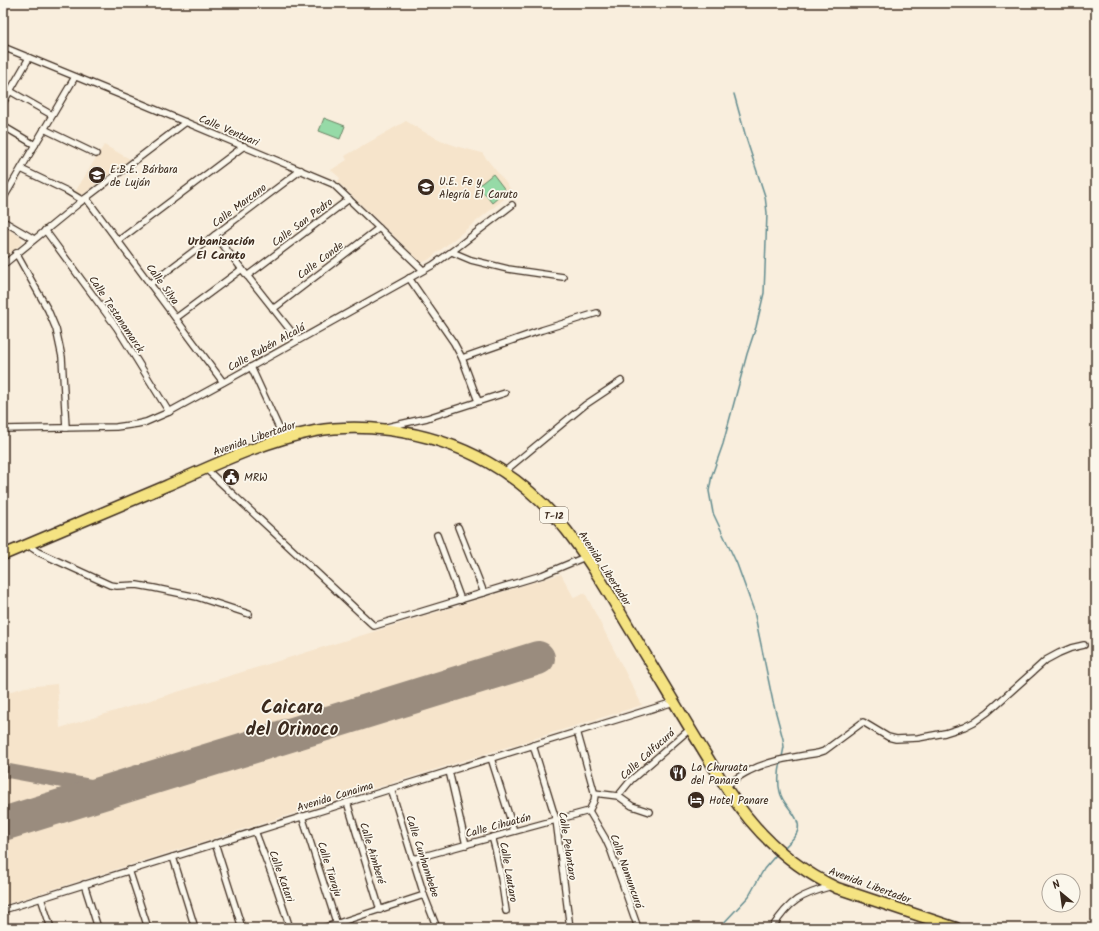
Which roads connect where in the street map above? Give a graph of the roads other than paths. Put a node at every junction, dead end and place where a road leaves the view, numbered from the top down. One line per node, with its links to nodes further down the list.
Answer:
1 (3, 47): 2 (street, Calle Ventuari)
2 (29, 58): 3 (street, Calle Ventuari); 4 (street)
3 (75, 76): 6 (street); 7 (street, Calle Ventuari)
4 (10, 90): 5 (street); 6 (street)
5 (3, 103)
6 (52, 115): 9 (street)
7 (186, 122): 11 (street, Calle Ventuari); 16 (street)
8 (3, 126): 10 (street)
9 (44, 129): 10 (street); 12 (street)
10 (35, 145): 13 (street)
11 (244, 146): 14 (street, Calle Ventuari); 24 (street)
12 (96, 154)
13 (21, 169): 15 (street); 16 (street)
14 (300, 170): 17 (street, Calle Ventuari); 22 (street, Calle Marcano)
15 (3, 199)
16 (84, 199): 21 (street); 24 (street, Calle Silva)
17 (349, 199): 20 (street, Calle Ventuari); 30 (street, Calle San Pedro)
18 (512, 205): 25 (street, Calle Rubén Alcalá)
19 (3, 220): 23 (street)
20 (379, 228): 29 (street, Calle Ventuari); 34 (street, Calle Conde)
21 (45, 230): 23 (street); 44 (street, Calle Testanamarck)
22 (215, 235): 28 (street); 33 (street, Calle Marcano)
23 (34, 239): 26 (street)
24 (118, 241): 33 (street, Calle Silva)
25 (452, 252): 29 (street, Calle Rubén Alcalá); 31 (street)
26 (16, 253): 27 (street); 45 (street)
27 (3, 264)
28 (242, 269): 30 (street); 36 (street)
29 (423, 270): 32 (street, Calle Rubén Alcalá)
30 (247, 276): 34 (street)
31 (563, 277)
32 (409, 278): 37 (street, Calle Rubén Alcalá); 38 (street)
33 (150, 284): 36 (street, Calle Silva)
34 (273, 309): 37 (street)
35 (597, 313): 38 (street)
36 (176, 318): 41 (street, Calle Silva)
37 (298, 340): 39 (street, Calle Rubén Alcalá)
38 (462, 358): 43 (street)
39 (251, 367): 41 (street, Calle Rubén Alcalá); 48 (street)
40 (621, 381): 50 (street)
41 (223, 382): 44 (street, Calle Rubén Alcalá)
42 (505, 393): 43 (street)
43 (478, 401): 47 (street)
44 (169, 412): 45 (street, Calle Rubén Alcalá)
45 (66, 428): 46 (street, Calle Rubén Alcalá)
46 (3, 429)
47 (381, 429): 48 (highway, Avenida Libertador / T-12); 50 (highway, Avenida Libertador / T-12)
48 (284, 439): 49 (highway, Avenida Libertador / T-12)
49 (206, 469): 53 (highway, Avenida Libertador / T-12); 57 (street)
50 (504, 472): 55 (highway, Avenida Libertador / T-12)
51 (458, 527): 56 (street)
52 (437, 535): 57 (street)
53 (30, 544): 54 (highway, Avenida Libertador / T-12); 58 (street)
54 (3, 555)
55 (585, 557): 56 (street); 60 (highway, Avenida Libertador / T-12)
56 (484, 593): 57 (street)
57 (461, 600)
58 (249, 614)
59 (1084, 645): 66 (street)
60 (674, 702): 61 (highway, Avenida Libertador / T-12); 62 (street, Avenida Canaima)
61 (690, 729): 66 (highway, Avenida Libertador / T-12); 69 (street, Calle Calfucurá)
62 (577, 732): 63 (street, Avenida Canaima); 68 (street)
63 (533, 745): 64 (street, Avenida Canaima); 74 (street, Calle Pelantaro)
64 (491, 758): 65 (street, Avenida Canaima); 76 (street)
65 (449, 771): 67 (street, Avenida Canaima); 79 (street)
66 (725, 787): 84 (highway, Avenida Libertador / T-12)
67 (391, 789): 70 (street, Avenida Canaima); 81 (street, Calle Cunhambebe)
68 (594, 793): 69 (street); 71 (street)
69 (618, 796): 72 (street)
70 (347, 802): 73 (street, Avenida Canaima); 88 (street, Calle Aimberé)
71 (589, 811): 74 (street, Calle Cihuatán); 100 (street, Calle Namuncurá)
72 (650, 812)
73 (302, 816): 75 (street, Avenida Canaima); 90 (street, Calle Tiaraju)
74 (556, 820): 76 (street, Calle Cihuatán); 99 (street, Calle Pelantaro)
75 (255, 831): 78 (street, Avenida Canaima); 96 (street, Calle Katari)
76 (514, 831): 77 (street, Calle Cihuatán)
77 (492, 838): 79 (street, Calle Cihuatán); 89 (street, Calle Lautaro)
78 (215, 843): 80 (street, Avenida Canaima); 95 (street)
79 (466, 845): 81 (street, Calle Cihuatán)
80 (173, 857): 82 (street, Avenida Canaima); 94 (street)
81 (413, 859): 85 (street, Calle Cunhambebe)
82 (129, 870): 83 (street, Avenida Canaima); 93 (street)
83 (84, 884): 86 (street, Avenida Canaima); 92 (street)
84 (834, 886): 101 (street); 102 (highway, Avenida Libertador / T-12)
85 (424, 895): 88 (street); 98 (street, Calle Cunhambebe)
86 (42, 898): 87 (street, Avenida Canaima); 91 (street)
87 (3, 910)
88 (380, 910): 90 (street)
89 (506, 911)
90 (338, 926): 97 (street)
91 (51, 928)
92 (98, 928)
93 (148, 928)
94 (195, 928)
95 (242, 928)
96 (290, 928)
97 (323, 928)
98 (437, 928)
99 (570, 928)
100 (638, 928)
101 (772, 928)
102 (956, 928)

